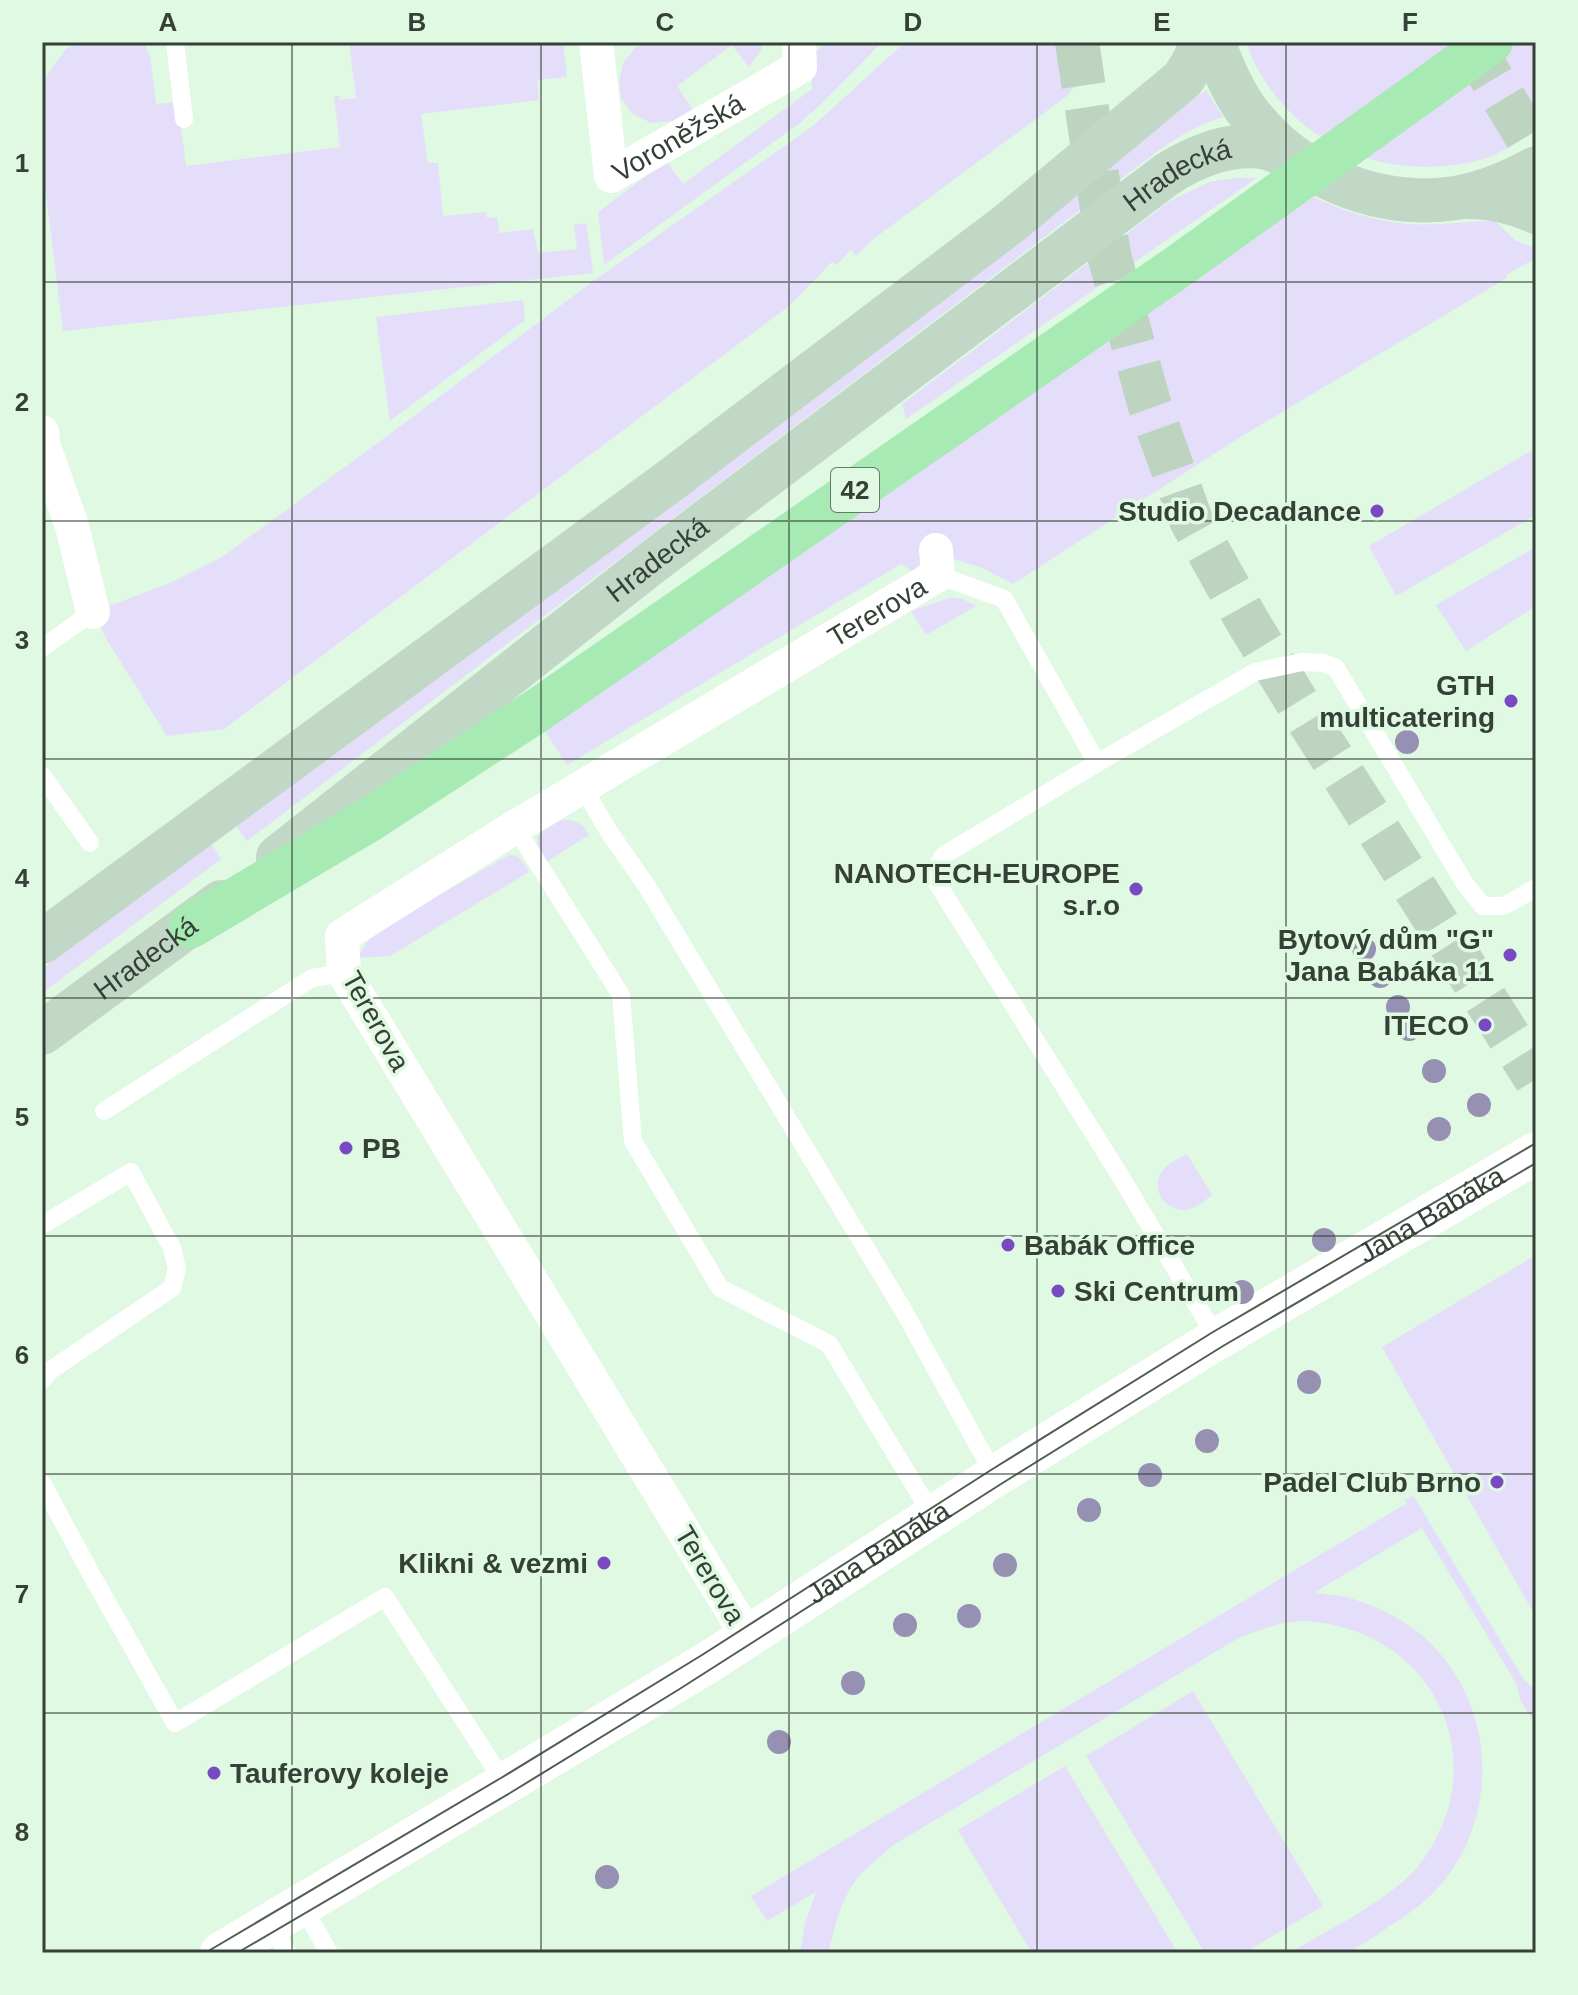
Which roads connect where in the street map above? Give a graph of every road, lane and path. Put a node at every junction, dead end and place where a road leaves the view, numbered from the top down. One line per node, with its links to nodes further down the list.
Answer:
1 (175, 42): 7 (lane)
2 (596, 42): 3 (street, Voroněžská)
3 (799, 42)
4 (1201, 42): 24 (main road, Hradecká)
5 (1213, 42): 8 (main road)
6 (1491, 42): 23 (highway, 42)
7 (184, 119)
8 (1297, 160): 10 (main road); 23 (main road, Hradecká)
9 (1536, 168): 10 (main road)
10 (1457, 197): 11 (main road)
11 (1536, 212)
12 (42, 440): 14 (street)
13 (937, 562): 17 (lane); 19 (street, Tererova)
14 (93, 612): 16 (lane)
15 (42, 641): 16 (lane)
16 (42, 647)
17 (1097, 763): 22 (lane); 30 (lane)
18 (42, 775): 21 (lane)
19 (583, 787): 20 (street, Tererova); 32 (lane)
20 (515, 827): 25 (street, Tererova); 34 (lane)
21 (90, 843)
22 (1536, 888)
23 (191, 926): 26 (main road, Hradecká)
24 (42, 942)
25 (344, 973): 27 (lane); 35 (street, Tererova)
26 (42, 1033)
27 (104, 1111)
28 (1536, 1153): 30 (street, Jana Babáka)
29 (42, 1225): 31 (lane)
30 (1217, 1339): 32 (street, Jana Babáka)
31 (42, 1380)
32 (995, 1476): 34 (street, Jana Babáka)
33 (42, 1483): 36 (lane)
34 (933, 1516): 35 (street, Jana Babáka)
35 (748, 1637): 36 (street, Jana Babáka)
36 (505, 1784): 37 (street, Jana Babáka)
37 (287, 1927): 38 (street, Jana Babáka); 39 (lane)
38 (221, 1953)
39 (329, 1953)

